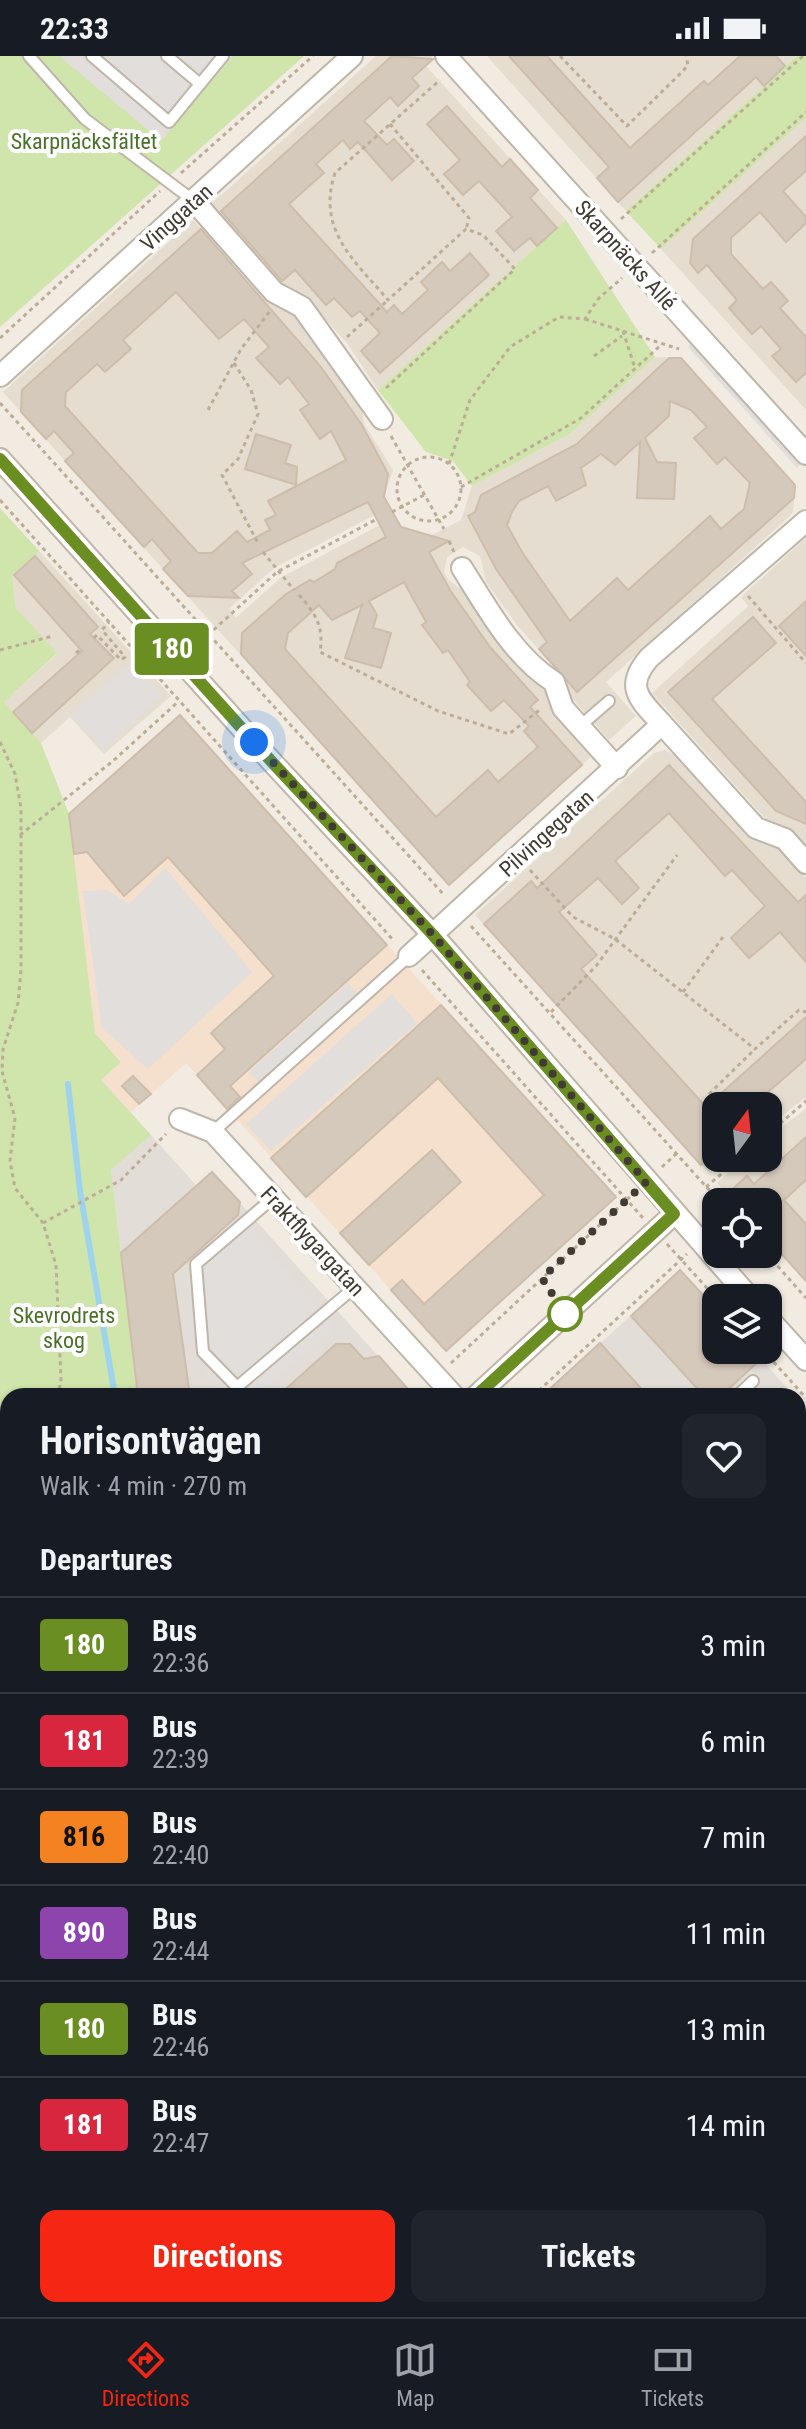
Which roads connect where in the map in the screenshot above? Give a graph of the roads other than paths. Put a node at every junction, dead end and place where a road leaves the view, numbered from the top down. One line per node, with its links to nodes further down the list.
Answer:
1 (29, 56): 8 (lane)
2 (92, 56): 7 (lane)
3 (167, 56): 7 (lane)
4 (223, 56): 7 (lane)
5 (352, 56): 8 (street, Vinggatan)
6 (451, 61): 11 (street, Skarpnäcks Allé)
7 (200, 84)
8 (194, 201): 9 (street, Vinggatan); 10 (street)
9 (0, 376)
10 (376, 410)
11 (806, 454)
12 (0, 459): 20 (street)
13 (806, 521): 16 (street)
14 (462, 568): 17 (street)
15 (609, 701): 17 (lane)
16 (662, 724): 18 (street, Pilvingegatan); 19 (street)
17 (579, 727): 18 (street)
18 (617, 768): 20 (street, Pilvingegatan)
19 (806, 863)
20 (433, 935): 21 (street, Pilvingegatan); 25 (street)
21 (409, 956): 23 (lane, Pilvingegatan)
22 (180, 1119): 23 (street, Fraktflygargatan)
23 (213, 1132): 24 (street, Fraktflygargatan)
24 (273, 1198): 27 (street, Fraktflygargatan); 27 (lane)
25 (674, 1214): 26 (street); 32 (street)
26 (738, 1284)
27 (355, 1287): 31 (street, Fraktflygargatan)
28 (782, 1333): 29 (street)
29 (806, 1360)
30 (753, 1381): 33 (lane)
31 (447, 1388)
32 (485, 1388)
33 (746, 1388)

